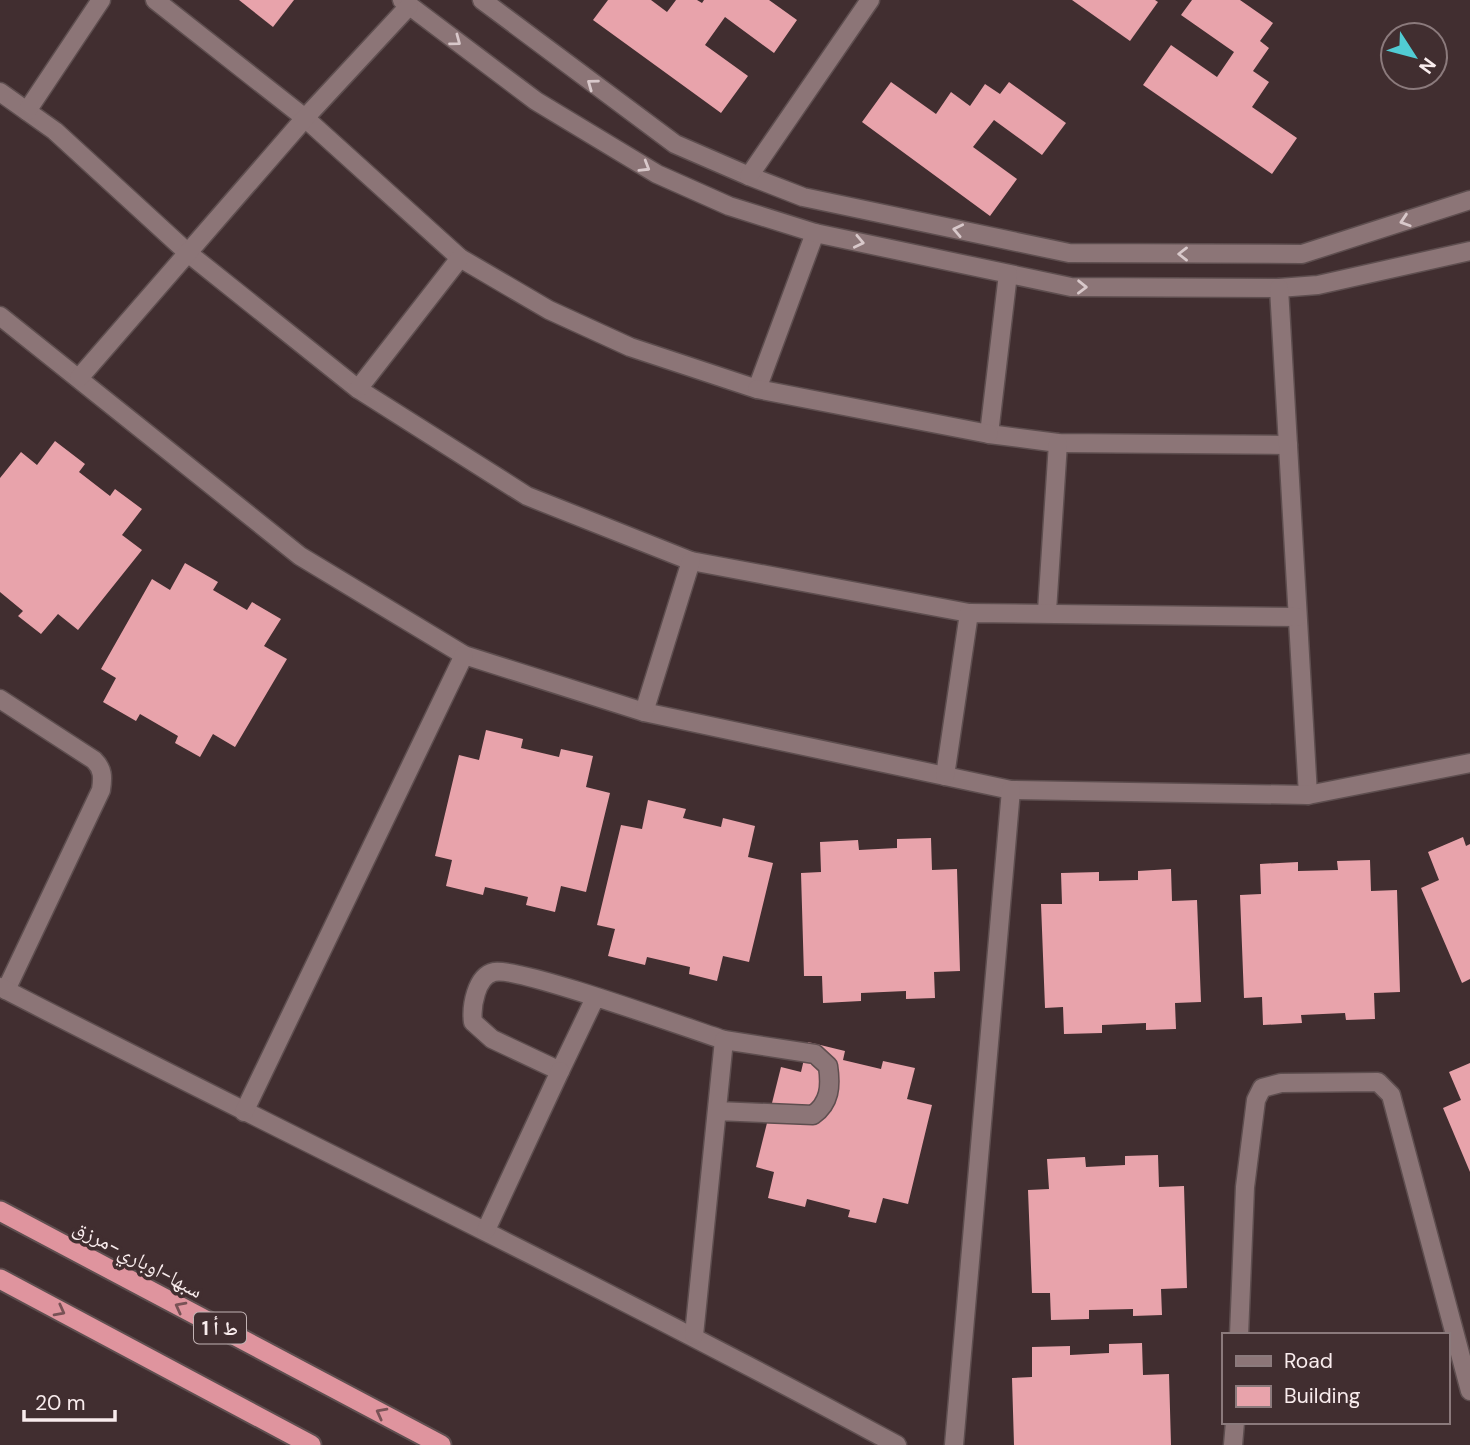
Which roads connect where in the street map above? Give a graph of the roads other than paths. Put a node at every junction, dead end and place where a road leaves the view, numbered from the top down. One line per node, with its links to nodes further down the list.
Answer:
1 (101, 0): 7 (street)
2 (155, 0): 8 (street)
3 (482, 0): 9 (street, one-way to 3)
4 (870, 0): 9 (street)
5 (405, 3): 8 (street); 11 (street, one-way to 11)
6 (0, 92): 7 (street)
7 (27, 111): 13 (street)
8 (305, 118): 13 (street); 14 (street)
9 (749, 176): 10 (street, one-way to 9)
10 (1470, 200)
11 (815, 233): 15 (street, one-way to 15); 20 (street)
12 (1470, 251): 16 (street)
13 (188, 253): 18 (street); 19 (street)
14 (460, 258): 19 (street); 20 (street)
15 (1008, 274): 16 (street, one-way to 16); 21 (street)
16 (1279, 288): 23 (street)
17 (0, 316): 18 (street)
18 (79, 379): 28 (street)
19 (358, 389): 24 (street)
20 (757, 389): 21 (street)
21 (989, 434): 22 (street)
22 (1058, 443): 23 (street); 25 (street)
23 (1288, 444): 27 (street)
24 (691, 561): 26 (street); 30 (street)
25 (1047, 611): 26 (street); 27 (street)
26 (969, 613): 32 (street)
27 (1297, 617): 34 (street)
28 (464, 655): 30 (street); 40 (street)
29 (0, 699): 35 (street)
30 (644, 712): 32 (street)
31 (1470, 763): 34 (street)
32 (945, 776): 33 (street)
33 (1010, 790): 34 (street); 52 (street)
34 (1308, 795)
35 (3, 988): 40 (street)
36 (595, 998): 37 (street); 38 (street); 38 (street)
37 (724, 1040): 39 (street); 39 (street)
38 (560, 1071): 42 (street)
39 (717, 1111): 45 (street)
40 (244, 1112): 42 (street)
41 (0, 1211): 50 (highway, سبها-اوباري-مرزق / ط أ 1, one-way to 41)
42 (486, 1230): 45 (street)
43 (0, 1279): 48 (highway, one-way to 48)
44 (1239, 1333): 46 (street)
45 (694, 1335): 51 (street)
46 (1470, 1391)
47 (1235, 1424): 53 (street)
48 (288, 1438): 49 (highway)
49 (311, 1445)
50 (441, 1445)
51 (897, 1445)
52 (954, 1445)
53 (1233, 1445)

